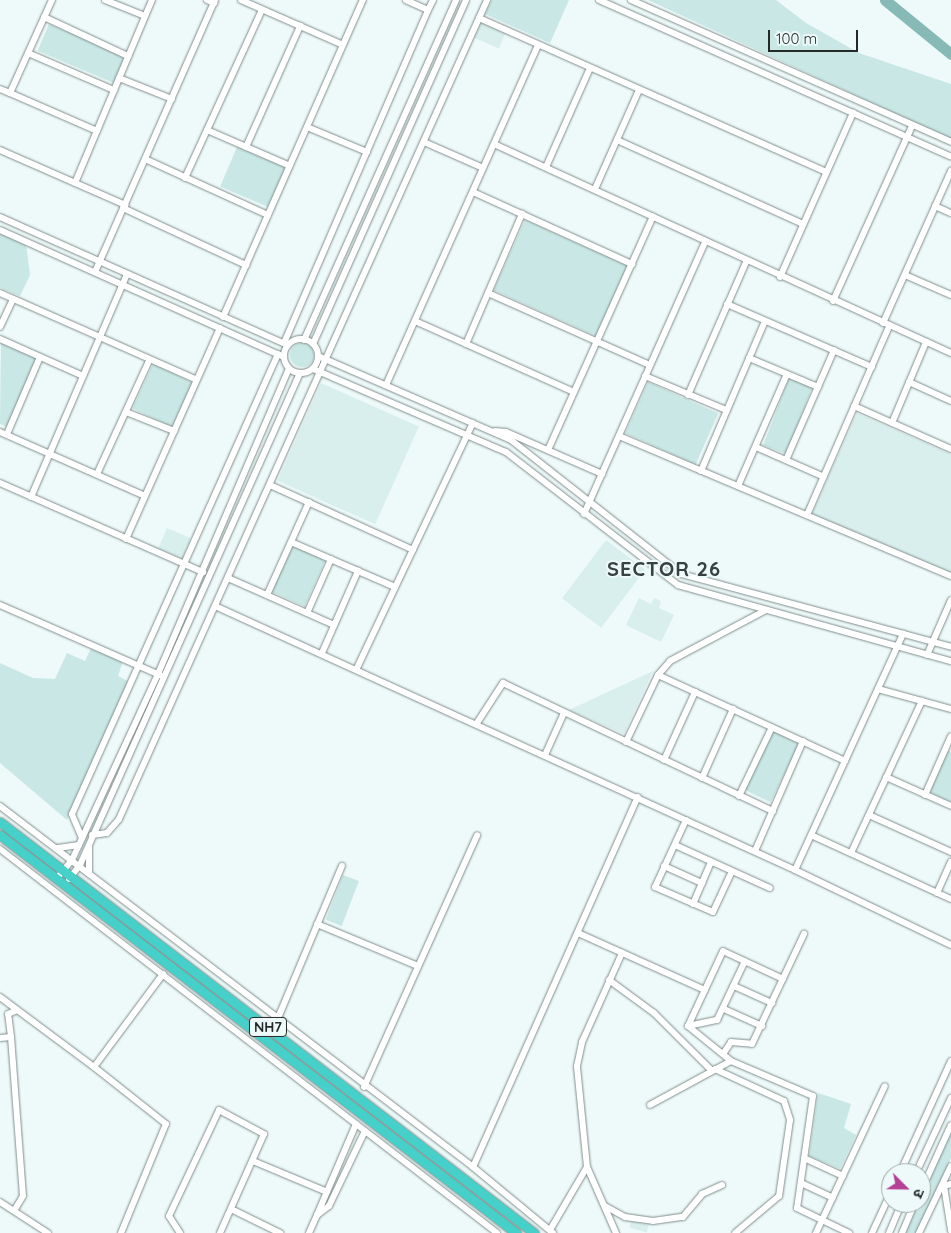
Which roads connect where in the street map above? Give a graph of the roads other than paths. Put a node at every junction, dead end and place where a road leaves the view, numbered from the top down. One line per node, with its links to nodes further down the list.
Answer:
1 (52, 0): 18 (street)
2 (105, 0): 17 (street)
3 (152, 0): 17 (street)
4 (207, 0): 14 (street)
5 (241, 0): 15 (street)
6 (363, 0): 21 (street)
7 (406, 0): 16 (street)
8 (433, 0): 16 (street)
9 (456, 0): 89 (street)
10 (466, 0): 93 (street)
11 (487, 0): 19 (street)
12 (599, 0): 32 (street)
13 (631, 0): 33 (street)
14 (215, 2): 31 (street)
15 (262, 10): 20 (street); 35 (street)
16 (428, 10): 44 (street)
17 (145, 16): 24 (street)
18 (44, 17): 23 (street); 24 (street)
19 (478, 18): 22 (street); 39 (street)
20 (300, 26): 21 (street); 42 (street)
21 (343, 45): 34 (street)
22 (538, 45): 25 (street); 41 (street)
23 (28, 53): 28 (street); 30 (street)
24 (128, 56): 26 (street)
25 (590, 68): 29 (street); 49 (street)
26 (119, 78): 28 (street); 31 (street)
27 (0, 89): 30 (street)
28 (114, 90): 36 (street)
29 (639, 90): 38 (street); 51 (street)
30 (10, 93): 36 (street)
31 (172, 99): 46 (street)
32 (853, 113): 37 (street); 51 (street)
33 (912, 126): 37 (street); 40 (street)
34 (307, 127): 44 (street); 47 (street)
35 (207, 130): 42 (street); 52 (street)
36 (96, 131): 53 (street)
37 (907, 137): 45 (street); 79 (street)
38 (617, 140): 54 (street); 63 (street)
39 (424, 142): 48 (street); 100 (street)
40 (951, 142)
41 (494, 144): 48 (street); 49 (street)
42 (246, 147): 47 (street)
43 (0, 150): 53 (street)
44 (367, 152): 92 (street)
45 (951, 157)
46 (145, 160): 52 (street); 56 (street)
47 (290, 166): 60 (street)
48 (483, 168): 55 (street)
49 (546, 168): 54 (street)
50 (951, 171): 57 (street)
51 (826, 172): 63 (street)
52 (185, 178): 60 (street)
53 (74, 182): 56 (street)
54 (595, 190): 61 (street)
55 (473, 192): 59 (street); 82 (street)
56 (124, 206): 66 (street); 69 (street)
57 (935, 206): 58 (street); 72 (street)
58 (951, 213)
59 (522, 214): 68 (street); 76 (street)
60 (268, 215): 69 (street)
61 (653, 216): 65 (street); 68 (street)
62 (0, 217): 66 (street)
63 (803, 224): 73 (street)
64 (0, 230): 70 (street)
65 (704, 244): 67 (street); 103 (street)
66 (100, 262): 70 (street); 71 (street)
67 (746, 262): 73 (street); 80 (street)
68 (632, 264): 90 (street)
69 (246, 265): 81 (street)
70 (95, 272): 74 (street)
71 (127, 274): 74 (street); 81 (street)
72 (905, 275): 77 (street); 84 (street)
73 (780, 277): 79 (street)
74 (122, 284): 86 (street); 88 (street)
75 (0, 293): 78 (street)
76 (488, 293): 90 (street); 94 (street)
77 (950, 293)
78 (12, 299): 85 (street); 88 (street)
79 (833, 301): 84 (street)
80 (727, 304): 83 (street); 117 (street)
81 (223, 317): 92 (street)
82 (415, 321): 94 (street); 114 (street)
83 (765, 321): 95 (street); 101 (street)
84 (886, 324): 91 (street); 104 (street)
85 (0, 327)
86 (220, 328): 97 (street); 112 (street)
87 (0, 339): 99 (street)
88 (99, 340): 102 (street); 110 (street)
89 (304, 340): 92 (street); 93 (street)
90 (597, 341): 103 (street); 116 (street)
91 (926, 342): 96 (street); 113 (street)
92 (286, 344): 97 (street)
93 (313, 344): 98 (street)
94 (466, 344): 116 (street)
95 (834, 350): 104 (street); 115 (street)
96 (951, 353)
97 (281, 355): 105 (street); 151 (street)
98 (318, 356): 100 (street); 106 (street)
99 (40, 357): 110 (street); 126 (street)
100 (326, 358): 107 (street); 114 (street)
101 (749, 358): 109 (street); 120 (street)
102 (149, 361): 112 (street); 121 (street)
103 (650, 365): 111 (street)
104 (872, 367): 119 (street)
105 (290, 369): 108 (street); 153 (street)
106 (312, 369): 107 (street); 108 (street)
107 (320, 372): 127 (street); 139 (street)
108 (300, 374): 154 (street)
109 (787, 374): 115 (street); 129 (street)
110 (83, 376): 132 (street)
111 (645, 376): 117 (street); 128 (street)
112 (197, 380): 124 (street)
113 (910, 382): 118 (street); 123 (street)
114 (386, 385): 122 (street)
115 (818, 386): 133 (street)
116 (574, 392): 131 (street)
117 (688, 394): 120 (street)
118 (951, 401)
119 (854, 406): 123 (street); 137 (street)
120 (726, 410): 134 (street)
121 (126, 412): 124 (street); 135 (street)
122 (473, 423): 125 (street); 127 (street)
123 (892, 423): 130 (street)
124 (174, 431): 141 (street)
125 (491, 431): 131 (street); 143 (street)
126 (3, 433): 132 (street)
127 (467, 436): 145 (street); 149 (street)
128 (619, 436): 134 (street); 136 (street)
129 (756, 446): 133 (street); 140 (street)
130 (951, 449)
131 (548, 450): 136 (street)
132 (50, 454): 135 (street); 142 (street)
133 (786, 460): 137 (street)
134 (701, 471): 140 (street)
135 (97, 474): 141 (street)
136 (602, 474): 143 (street)
137 (824, 477): 146 (street)
138 (0, 483): 142 (street)
139 (270, 485): 144 (street); 156 (street)
140 (738, 486): 146 (street)
141 (145, 496): 147 (street)
142 (31, 497): 147 (street)
143 (589, 501): 145 (street); 165 (street)
144 (309, 502): 148 (street); 149 (street)
145 (584, 514): 162 (street)
146 (807, 515): 155 (street)
147 (126, 539): 151 (street)
148 (291, 542): 150 (street); 158 (street)
149 (413, 550): 157 (street)
150 (331, 559): 152 (street); 163 (street)
151 (182, 563): 153 (street); 172 (street)
152 (358, 570): 157 (street); 164 (street)
153 (200, 571): 154 (street); 174 (street)
154 (208, 574): 174 (street)
155 (951, 576)
156 (228, 578): 158 (street); 161 (street)
157 (395, 587): 173 (street)
158 (267, 595): 163 (street)
159 (951, 600): 166 (street)
160 (0, 605): 172 (street)
161 (215, 606): 169 (street); 203 (street)
162 (766, 610): 167 (street); 175 (street)
163 (307, 613): 164 (street)
164 (334, 625): 169 (street)
165 (903, 634): 166 (street); 167 (street)
166 (932, 642): 168 (street); 170 (street)
167 (898, 647): 170 (street); 176 (street)
168 (951, 647)
169 (322, 653): 173 (street)
170 (927, 655): 171 (street)
171 (951, 662)
172 (138, 665): 174 (street); 206 (street)
173 (356, 668): 182 (street)
174 (160, 675): 203 (street); 206 (street)
175 (658, 675): 177 (street); 186 (street)
176 (878, 689): 178 (street); 190 (street)
177 (695, 692): 179 (street); 189 (street)
178 (922, 701): 180 (street); 191 (street)
179 (733, 709): 183 (street); 192 (street)
180 (951, 709)
181 (564, 713): 182 (street); 186 (street); 188 (street)
182 (477, 724): 188 (street)
183 (772, 727): 185 (street); 194 (street)
184 (951, 736): 187 (street)
185 (804, 741): 190 (street); 198 (street)
186 (626, 742): 189 (street)
187 (948, 749): 193 (street)
188 (545, 755): 195 (street)
189 (664, 760): 192 (street)
190 (845, 760): 205 (street)
191 (886, 777): 193 (street); 199 (street)
192 (702, 778): 194 (street)
193 (925, 794): 197 (street)
194 (739, 796): 198 (street)
195 (638, 797): 200 (street); 231 (street)
196 (0, 806): 210 (street)
197 (951, 806)
198 (773, 811): 212 (street)
199 (869, 815): 213 (street); 214 (street)
200 (686, 820): 209 (street); 212 (street)
201 (0, 822): 224 (highway, NH7)
202 (0, 835): 224 (highway, NH7)
203 (92, 835): 207 (street)
204 (476, 835): 236 (street)
205 (811, 835): 214 (street); 221 (street)
206 (82, 838): 208 (street)
207 (89, 843): 218 (street); 223 (street)
208 (79, 845): 210 (street); 215 (street)
209 (674, 845): 216 (street); 220 (street)
210 (54, 847): 215 (street)
211 (0, 850): 237 (street)
212 (755, 851): 221 (street)
213 (951, 852)
214 (851, 853): 227 (street)
215 (72, 860): 218 (street); 224 (street)
216 (711, 862): 222 (street); 225 (street)
217 (951, 862): 227 (street)
218 (80, 865): 223 (street); 224 (street)
219 (342, 866): 230 (street)
220 (664, 866): 225 (street); 229 (street)
221 (795, 870): 233 (street)
222 (732, 871): 226 (street); 229 (street)
223 (89, 872): 246 (street)
224 (64, 878): 295 (highway, NH7); 296 (highway, NH7)
225 (702, 883): 229 (street)
226 (770, 888)
227 (937, 893): 228 (street)
228 (951, 899)
229 (693, 904)
230 (317, 924): 236 (street); 246 (street)
231 (578, 933): 234 (street); 267 (street)
232 (804, 934): 238 (street)
233 (951, 945)
234 (622, 953): 239 (street); 241 (street)
235 (745, 962): 238 (street); 240 (street); 241 (street)
236 (418, 966): 257 (street)
237 (163, 974): 254 (street); 260 (street)
238 (783, 979): 243 (street)
239 (609, 980): 255 (street); 269 (street)
240 (734, 986): 243 (street); 244 (street)
241 (705, 990): 247 (street)
242 (0, 997): 245 (street)
243 (772, 1003): 248 (street)
244 (724, 1009): 247 (street); 248 (street)
245 (17, 1010): 249 (street); 254 (street)
246 (278, 1018): 257 (street)
247 (688, 1026): 251 (street)
248 (762, 1026): 251 (street)
249 (11, 1037): 250 (street); 280 (street)
250 (0, 1038)
251 (723, 1054): 252 (street)
252 (731, 1060): 255 (street); 263 (street)
253 (951, 1061): 265 (street)
254 (94, 1067): 289 (street)
255 (714, 1070): 259 (street); 298 (street)
256 (885, 1086): 271 (street)
257 (364, 1087): 267 (street)
258 (951, 1098): 266 (street)
259 (650, 1105)
260 (356, 1124): 262 (street); 275 (street)
261 (951, 1125): 270 (street)
262 (365, 1131): 284 (street); 294 (street)
263 (804, 1158): 271 (street); 272 (street)
264 (253, 1161): 275 (street); 279 (street); 290 (street)
265 (905, 1163)
266 (921, 1163)
267 (473, 1166): 287 (street)
268 (951, 1166): 304 (street)
269 (587, 1167): 278 (street); 287 (street)
270 (931, 1169)
271 (843, 1176): 276 (street)
272 (801, 1183): 276 (street); 285 (street)
273 (951, 1184): 286 (street)
274 (722, 1185): 278 (street)
275 (327, 1192): 284 (street)
276 (833, 1198): 285 (street)
277 (0, 1202): 280 (street)
278 (605, 1206): 297 (street)
279 (231, 1209): 291 (street); 292 (street)
280 (14, 1212): 288 (street)
281 (881, 1213): 301 (street)
282 (898, 1213): 302 (street)
283 (911, 1213): 303 (street)
284 (317, 1215): 293 (street)
285 (822, 1220): 299 (street); 300 (street)
286 (951, 1230)
287 (551, 1232)
288 (48, 1233)
289 (120, 1233)
290 (180, 1233)
291 (220, 1233)
292 (280, 1233)
293 (309, 1233)
294 (497, 1233)
295 (516, 1233)
296 (534, 1233)
297 (616, 1233)
298 (735, 1233)
299 (816, 1233)
300 (850, 1233)
301 (872, 1233)
302 (889, 1233)
303 (902, 1233)
304 (920, 1233)

